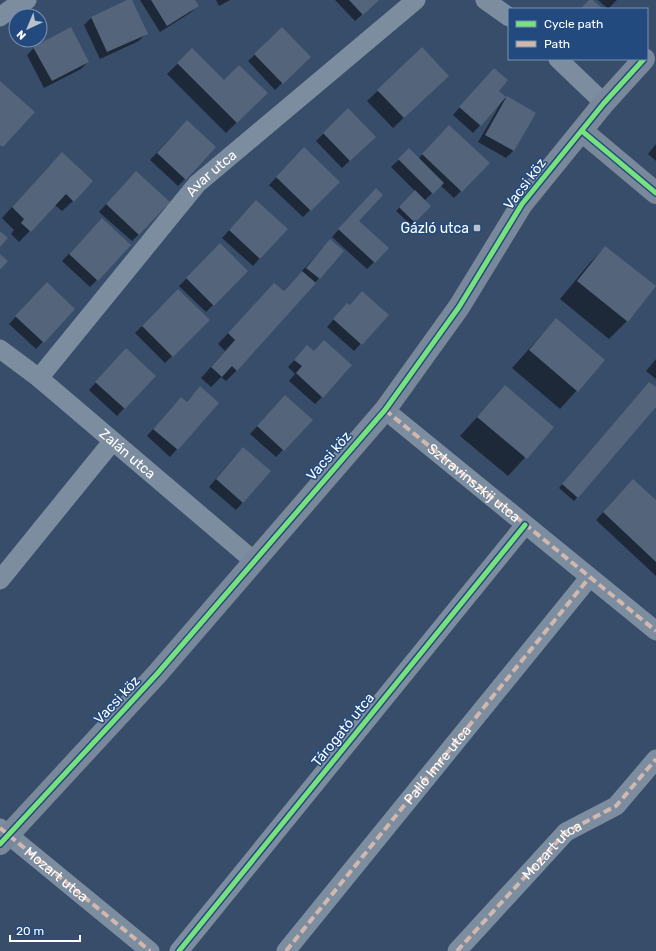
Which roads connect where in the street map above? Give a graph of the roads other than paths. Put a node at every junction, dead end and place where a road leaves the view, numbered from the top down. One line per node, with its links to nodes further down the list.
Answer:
1 (416, 0): 12 (street, Avar utca)
2 (485, 0): 3 (street)
3 (508, 16)
4 (656, 46): 5 (street)
5 (648, 55)
6 (559, 60): 8 (street)
7 (643, 60): 8 (street, Vacsi köz)
8 (604, 103): 9 (street, Vacsi köz)
9 (582, 131): 10 (street); 13 (street, Vacsi köz)
10 (656, 193)
11 (2, 355): 12 (street, Zalán utca)
12 (39, 378): 14 (street, Zalán utca)
13 (385, 410): 15 (street, Sztravinszkij utca); 16 (street, Vacsi köz)
14 (112, 442): 16 (street, Zalán utca); 18 (street)
15 (525, 525): 17 (street, Sztravinszkij utca); 23 (street, Tárogató utca)
16 (254, 561): 21 (street, Vacsi köz)
17 (589, 578): 19 (street, Sztravinszkij utca); 24 (street, Palló Imre utca)
18 (0, 580)
19 (656, 631)
20 (656, 759): 25 (street, Mozart utca)
21 (3, 836): 22 (street, Mozart utca)
22 (150, 951)
23 (180, 951)
24 (286, 951)
25 (457, 951)

